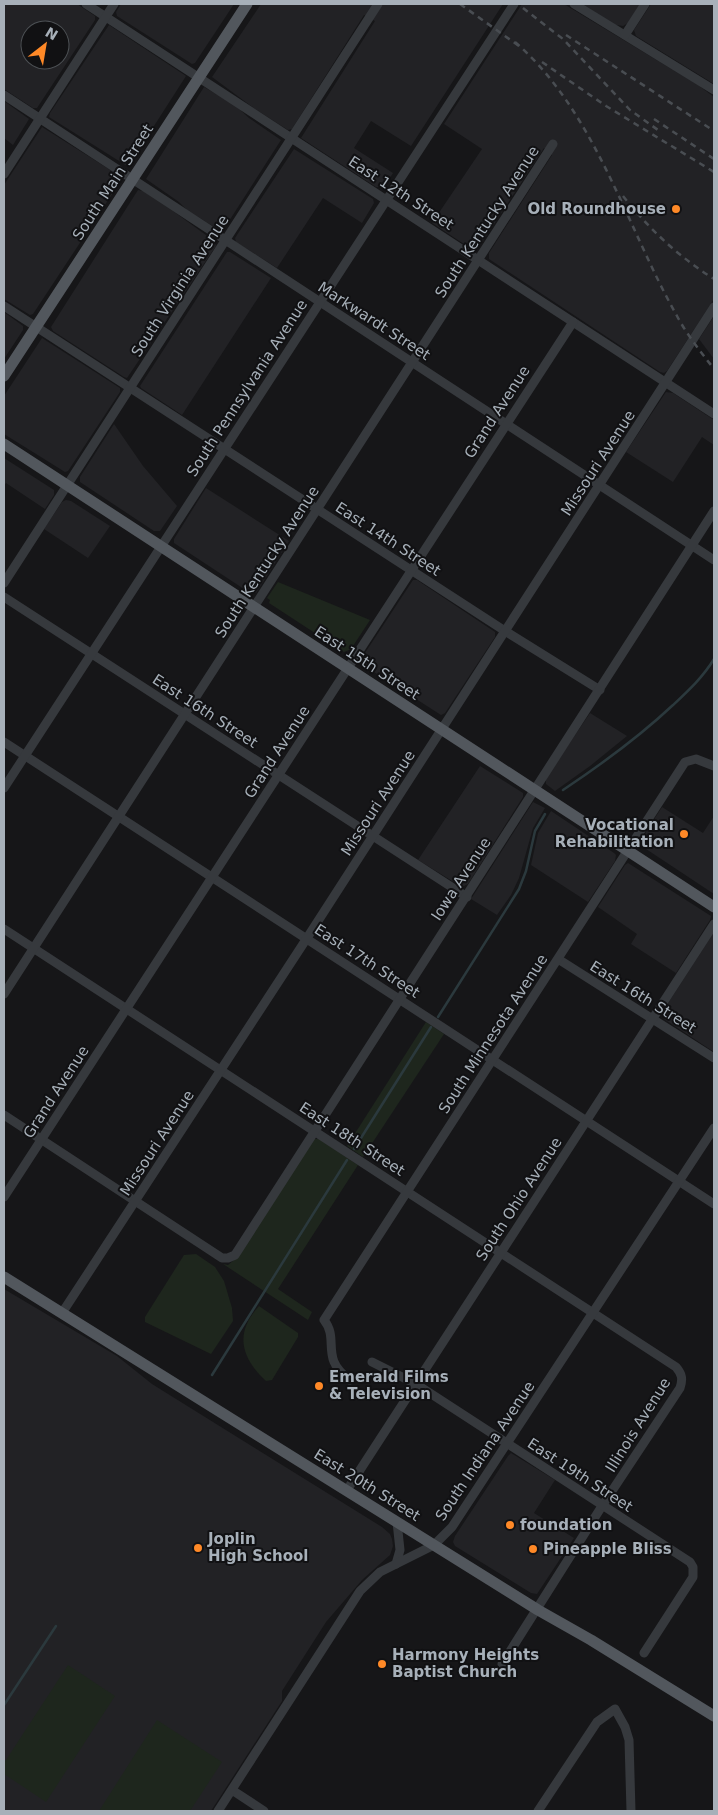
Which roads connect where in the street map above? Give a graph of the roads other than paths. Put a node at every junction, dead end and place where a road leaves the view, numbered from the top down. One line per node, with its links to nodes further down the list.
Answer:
1 (86, 4): 8 (street, East 12th Street)
2 (114, 4): 8 (street)
3 (247, 4): 10 (main road, South Main Street)
4 (378, 4): 14 (street, South Virginia Avenue)
5 (514, 4): 18 (street, South Pennsylvania Avenue)
6 (574, 4): 9 (street)
7 (645, 4): 9 (street)
8 (106, 17): 10 (street, East 12th Street); 13 (street)
9 (625, 35): 11 (street)
10 (198, 78): 14 (street, East 12th Street); 17 (main road, South Main Street)
11 (714, 90)
12 (4, 95): 13 (street, Markwardt Street)
13 (40, 118): 16 (street); 17 (street, Markwardt Street)
14 (291, 138): 18 (street, East 12th Street); 19 (street, South Virginia Avenue)
15 (554, 144): 20 (street, South Kentucky Avenue)
16 (4, 174)
17 (133, 179): 19 (street, Markwardt Street); 25 (main road, South Main Street)
18 (386, 199): 20 (street, East 12th Street); 21 (street, South Pennsylvania Avenue)
19 (226, 241): 21 (street, Markwardt Street); 29 (street, South Virginia Avenue)
20 (478, 261): 24 (street, East 12th Street); 26 (street, South Kentucky Avenue)
21 (319, 302): 26 (street, Markwardt Street); 33 (street, South Pennsylvania Avenue)
22 (4, 306): 25 (street, East 14th Street)
23 (714, 307): 28 (street, Missouri Avenue)
24 (573, 322): 28 (street, East 12th Street); 31 (street, Grand Avenue)
25 (37, 328): 27 (main road, South Main Street); 29 (street, East 14th Street)
26 (412, 363): 31 (street, Markwardt Street); 36 (street, South Kentucky Avenue)
27 (4, 376)
28 (666, 383): 30 (street, East 12th Street); 34 (street, Missouri Avenue)
29 (130, 388): 33 (street, East 14th Street); 35 (street, South Virginia Avenue)
30 (714, 414)
31 (506, 424): 34 (street, Markwardt Street); 41 (street, Grand Avenue)
32 (4, 444): 35 (main road, East 15th Street)
33 (224, 449): 36 (street, East 14th Street); 39 (street, South Pennsylvania Avenue)
34 (600, 485): 38 (street, Markwardt Street); 45 (street, Missouri Avenue)
35 (67, 486): 39 (main road, East 15th Street); 42 (street, South Virginia Avenue)
36 (317, 509): 41 (street, East 14th Street); 44 (street, South Kentucky Avenue)
37 (714, 511): 38 (street, Iowa Avenue)
38 (692, 545): 40 (street, Markwardt Street); 48 (street, Iowa Avenue)
39 (161, 547): 44 (main road, East 15th Street); 46 (street, South Pennsylvania Avenue)
40 (714, 560)
41 (411, 570): 45 (street, East 14th Street); 47 (street, Grand Avenue)
42 (4, 583)
43 (4, 597): 46 (street, East 16th Street)
44 (254, 608): 47 (main road, East 15th Street); 49 (street, South Kentucky Avenue)
45 (505, 631): 48 (street, East 14th Street); 50 (street, Missouri Avenue)
46 (91, 653): 49 (street, East 16th Street); 52 (street, South Pennsylvania Avenue)
47 (347, 668): 50 (main road, East 15th Street); 54 (street, Grand Avenue)
48 (600, 690): 56 (street, Iowa Avenue)
49 (185, 714): 54 (street, East 16th Street); 57 (street, South Kentucky Avenue)
50 (442, 730): 56 (main road, East 15th Street); 58 (street, Missouri Avenue)
51 (4, 742): 52 (street, East 17th Street)
52 (25, 756): 55 (street, South Pennsylvania Avenue); 57 (street, East 17th Street)
53 (714, 766): 59 (street, South Minnesota Avenue)
54 (278, 776): 58 (street, East 16th Street); 60 (street, Grand Avenue)
55 (4, 788)
56 (535, 790): 59 (main road, East 15th Street); 61 (street, Iowa Avenue)
57 (119, 816): 60 (street, East 17th Street); 66 (street, South Kentucky Avenue)
58 (373, 836): 61 (street, East 16th Street); 65 (street, Missouri Avenue)
59 (628, 850): 62 (main road, East 15th Street); 67 (street, South Minnesota Avenue)
60 (213, 877): 65 (street, East 17th Street); 70 (street, Grand Avenue)
61 (467, 897): 69 (street, Iowa Avenue)
62 (714, 907)
63 (714, 924): 71 (street, South Ohio Avenue)
64 (4, 929): 66 (street, East 18th Street)
65 (307, 938): 69 (street, East 17th Street); 74 (street, Missouri Avenue)
66 (34, 948): 68 (street, South Kentucky Avenue); 70 (street, East 18th Street)
67 (558, 959): 71 (street, East 16th Street); 73 (street, South Minnesota Avenue)
68 (4, 994)
69 (400, 999): 73 (street, East 17th Street); 78 (street, Iowa Avenue)
70 (126, 1008): 74 (street, East 18th Street); 79 (street, Grand Avenue)
71 (652, 1019): 72 (street, East 16th Street); 76 (street, South Ohio Avenue)
72 (714, 1058)
73 (493, 1060): 76 (street, East 17th Street); 81 (street, South Minnesota Avenue)
74 (221, 1070): 78 (street, East 18th Street); 83 (street, Missouri Avenue)
75 (4, 1115): 79 (street)
76 (586, 1121): 80 (street, East 17th Street); 85 (street, South Ohio Avenue)
77 (714, 1128): 80 (street, South Indiana Avenue)
78 (314, 1131): 81 (street, East 18th Street); 83 (street, Iowa Avenue)
79 (41, 1139): 82 (street, Grand Avenue); 83 (street)
80 (679, 1182): 84 (street, East 17th Street); 88 (street, South Indiana Avenue)
81 (408, 1192): 85 (street, East 18th Street); 91 (street, South Minnesota Avenue)
82 (4, 1197)
83 (135, 1201): 87 (street, Missouri Avenue)
84 (714, 1204)
85 (501, 1253): 88 (street, East 18th Street); 92 (street, South Ohio Avenue)
86 (4, 1277): 87 (main road, East 20th Street)
87 (62, 1313): 94 (main road, East 20th Street)
88 (593, 1313): 90 (street, East 18th Street); 93 (street, South Indiana Avenue)
89 (372, 1362): 92 (street, East 19th Street)
90 (682, 1376): 95 (street, Illinois Avenue)
91 (350, 1380)
92 (416, 1384): 93 (street, East 19th Street); 94 (street, South Ohio Avenue)
93 (507, 1444): 95 (street, East 19th Street); 97 (street, South Indiana Avenue)
94 (348, 1490): 96 (main road, East 20th Street)
95 (602, 1506): 99 (street, Illinois Avenue); 100 (street, East 19th Street)
96 (397, 1522): 97 (main road, East 20th Street); 98 (street)
97 (434, 1545): 98 (street, South Indiana Avenue); 99 (main road, East 20th Street)
98 (396, 1564): 103 (street, South Indiana Avenue)
99 (538, 1610): 101 (street, Illinois Avenue); 102 (main road, East 20th Street)
100 (644, 1653)
101 (502, 1664)
102 (714, 1716)
103 (232, 1790): 104 (street, South Indiana Avenue); 105 (street)
104 (218, 1811)
105 (264, 1811)
106 (538, 1811): 107 (street)
107 (631, 1811)

